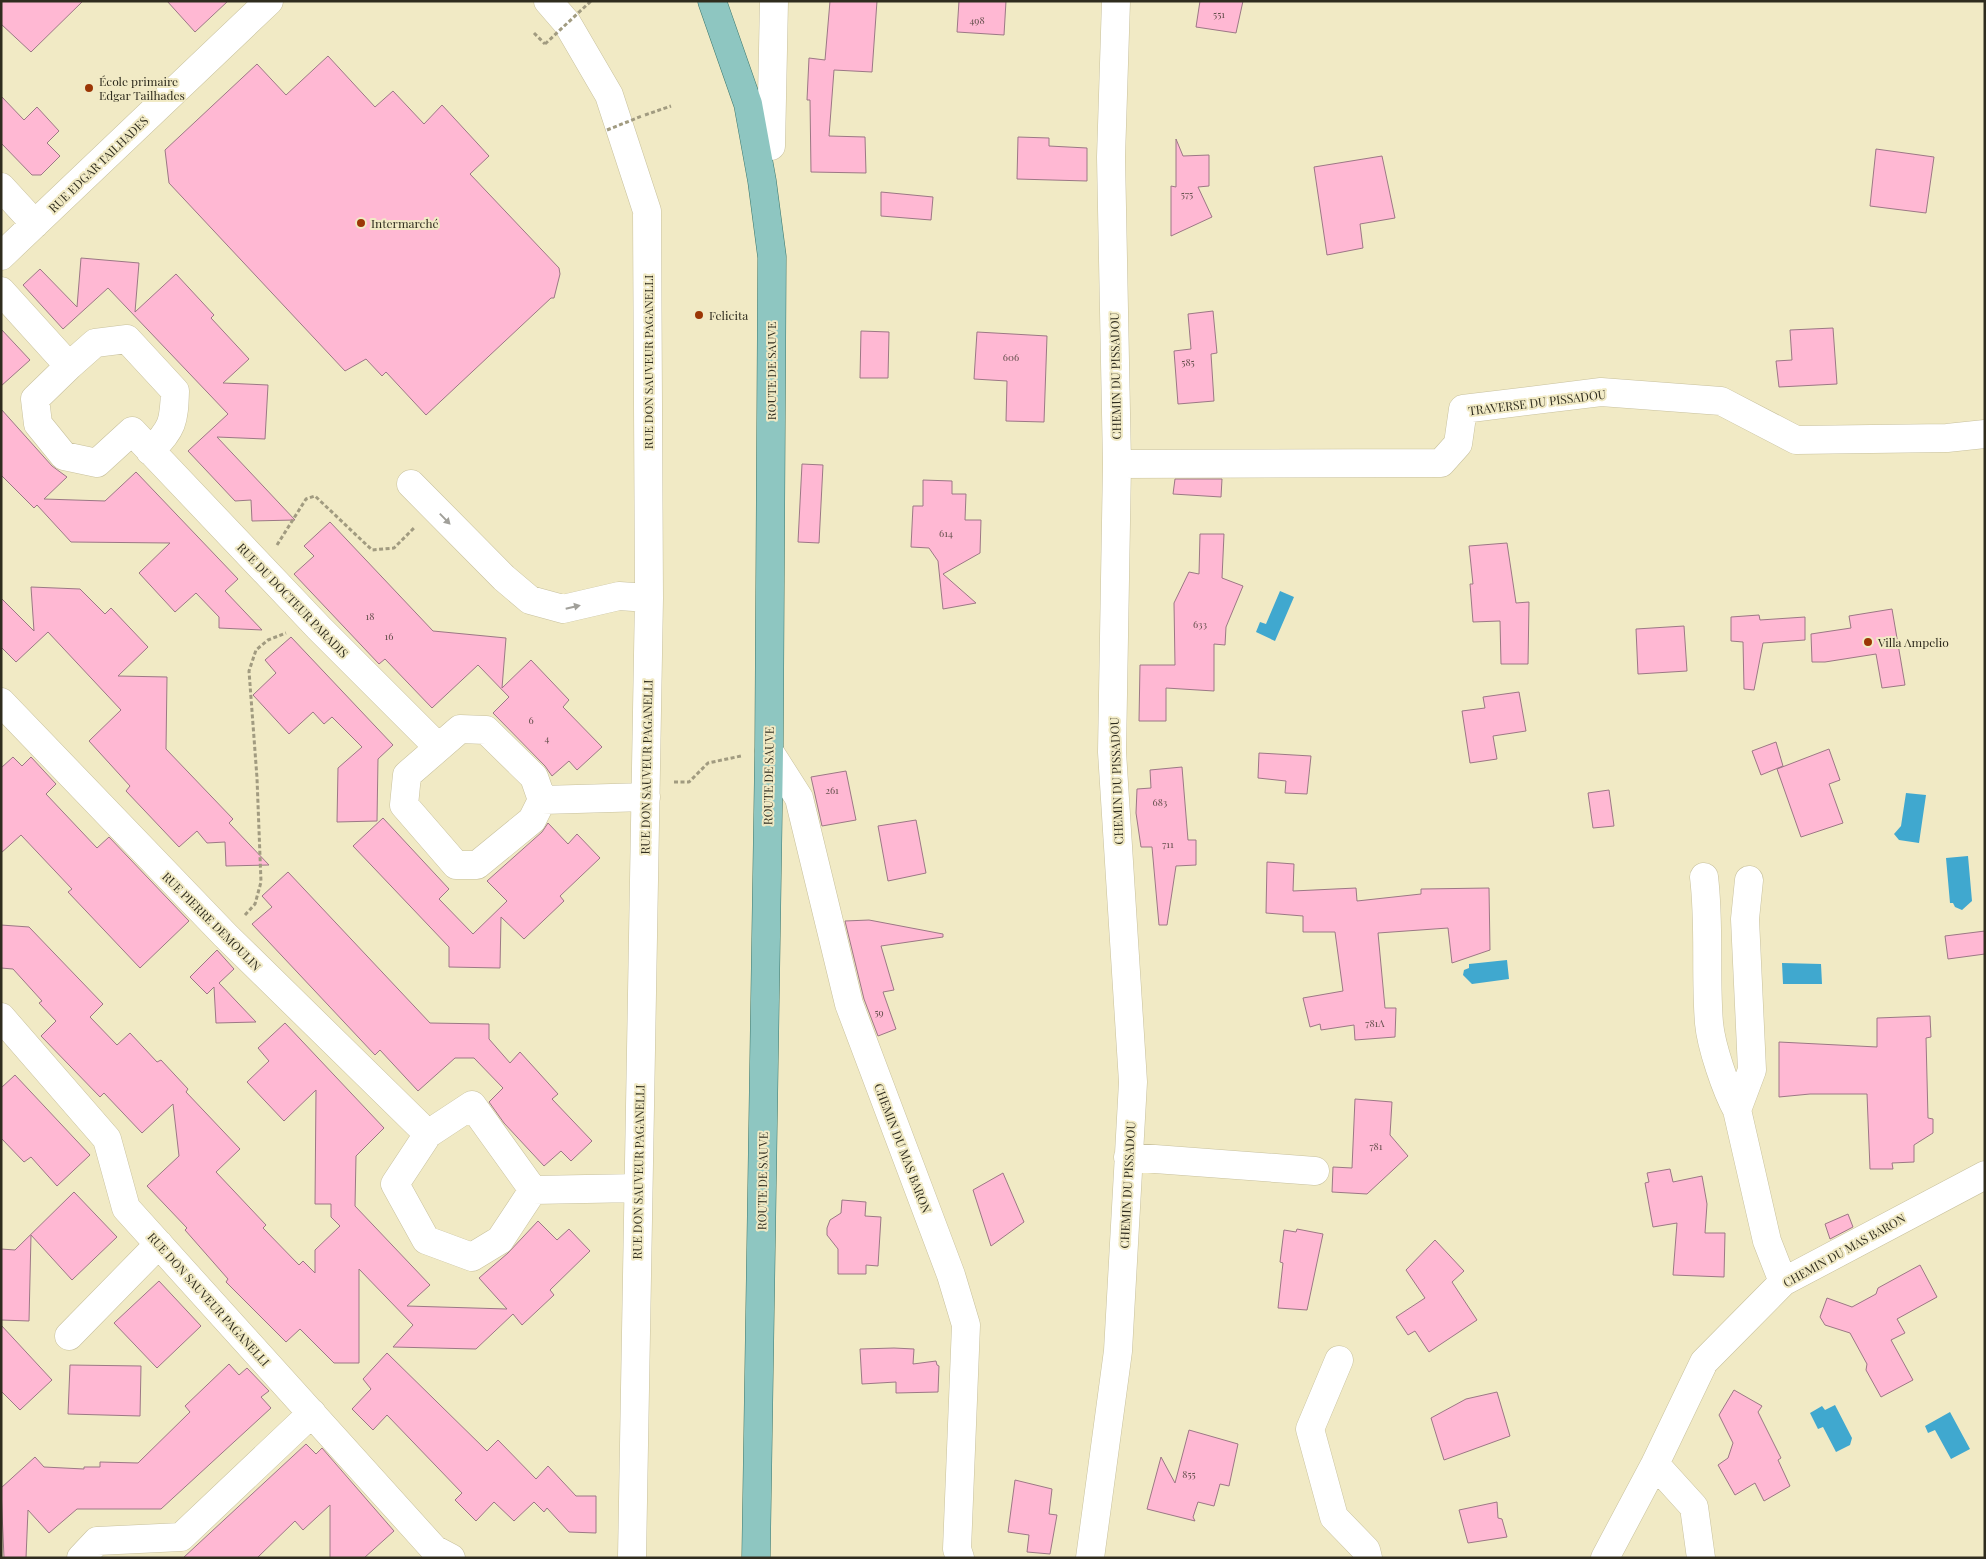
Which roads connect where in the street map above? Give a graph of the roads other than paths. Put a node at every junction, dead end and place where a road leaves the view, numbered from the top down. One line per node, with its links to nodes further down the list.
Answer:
1 (269, 1): 8 (street, RUE EDGAR TAILHADES)
2 (548, 1): 16 (street, RUE DON SAUVEUR PAGANELLI)
3 (712, 1): 19 (main road, ROUTE DE SAUVE)
4 (774, 1): 6 (street)
5 (1116, 1): 14 (street, CHEMIN DU PISSADOU)
6 (771, 146)
7 (1, 186): 8 (street)
8 (35, 224): 9 (street, RUE EDGAR TAILHADES)
9 (1, 256)
10 (1, 291): 11 (street)
11 (69, 366): 13 (street, RUE DU DOCTEUR PARADIS); 13 (street, RUE DU DOCTEUR PARADIS)
12 (1985, 434): 14 (street, TRAVERSE DU PISSADOU)
13 (150, 451): 18 (street, RUE DU DOCTEUR PARADIS)
14 (1117, 464): 27 (street, CHEMIN DU PISSADOU)
15 (411, 484): 16 (street, one-way to 16)
16 (649, 598): 20 (street, RUE DON SAUVEUR PAGANELLI)
17 (7, 720): 26 (street, RUE PIERRE DEMOULIN)
18 (437, 746): 21 (street); 21 (street)
19 (769, 751): 42 (main road, ROUTE DE SAUVE); 43 (street, CHEMIN DU MAS BARON)
20 (646, 790): 21 (street); 30 (street, RUE DON SAUVEUR PAGANELLI)
21 (542, 800)
22 (1704, 877): 25 (street)
23 (1749, 880): 25 (street)
24 (1, 1018): 32 (street, RUE DON SAUVEUR PAGANELLI)
25 (1737, 1110): 33 (street)
26 (428, 1134): 31 (street); 31 (street)
27 (1128, 1157): 28 (street); 44 (street, CHEMIN DU PISSADOU)
28 (1314, 1171)
29 (1985, 1175): 33 (street, CHEMIN DU MAS BARON)
30 (638, 1188): 31 (street); 41 (street, RUE DON SAUVEUR PAGANELLI)
31 (533, 1190)
32 (159, 1244): 34 (street); 36 (street, RUE DON SAUVEUR PAGANELLI)
33 (1783, 1282): 37 (street, CHEMIN DU MAS BARON)
34 (69, 1336)
35 (1340, 1360): 45 (street)
36 (312, 1413): 38 (street); 39 (street, RUE DON SAUVEUR PAGANELLI)
37 (1655, 1464): 46 (street, CHEMIN DU MAS BARON); 47 (street)
38 (181, 1547): 40 (street)
39 (437, 1555)
40 (81, 1558)
41 (632, 1558)
42 (756, 1558)
43 (960, 1558)
44 (1090, 1558)
45 (1368, 1558)
46 (1605, 1558)
47 (1701, 1558)

